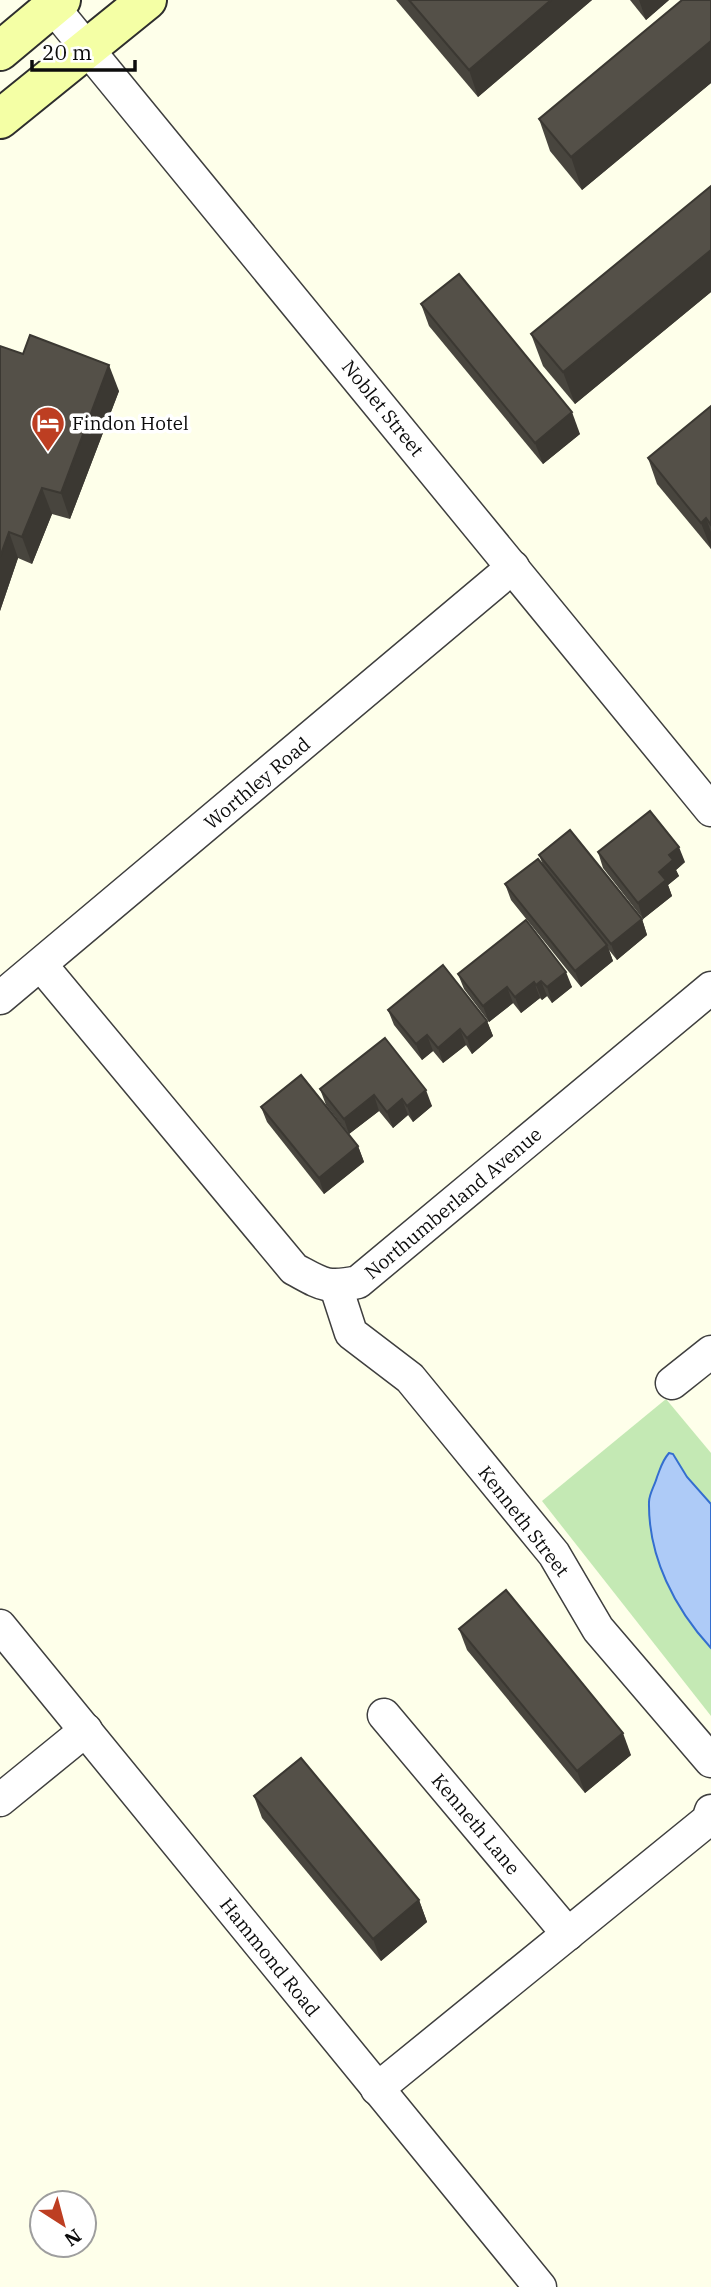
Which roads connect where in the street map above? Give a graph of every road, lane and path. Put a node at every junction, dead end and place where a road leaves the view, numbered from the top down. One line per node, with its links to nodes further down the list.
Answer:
1 (147, 0): 3 (main road)
2 (57, 3): 3 (street, Noblet Street); 4 (main road)
3 (88, 49): 5 (main road); 6 (street, Noblet Street)
4 (0, 51)
5 (0, 119)
6 (513, 567): 7 (street, Noblet Street); 8 (street, Worthley Road)
7 (711, 810)
8 (40, 965): 10 (street, Worthley Road); 11 (street)
9 (711, 988): 11 (street, Northumberland Avenue)
10 (0, 999)
11 (336, 1287): 17 (street, Kenneth Street)
12 (711, 1352): 13 (street)
13 (672, 1383)
14 (0, 1626): 16 (street, Hammond Road)
15 (384, 1715): 20 (street, Kenneth Lane)
16 (86, 1730): 18 (street); 21 (street, Hammond Road)
17 (711, 1761)
18 (0, 1800)
19 (711, 1811): 20 (street)
20 (568, 1934): 21 (street)
21 (377, 2089): 22 (street, Hammond Road)
22 (540, 2287)

